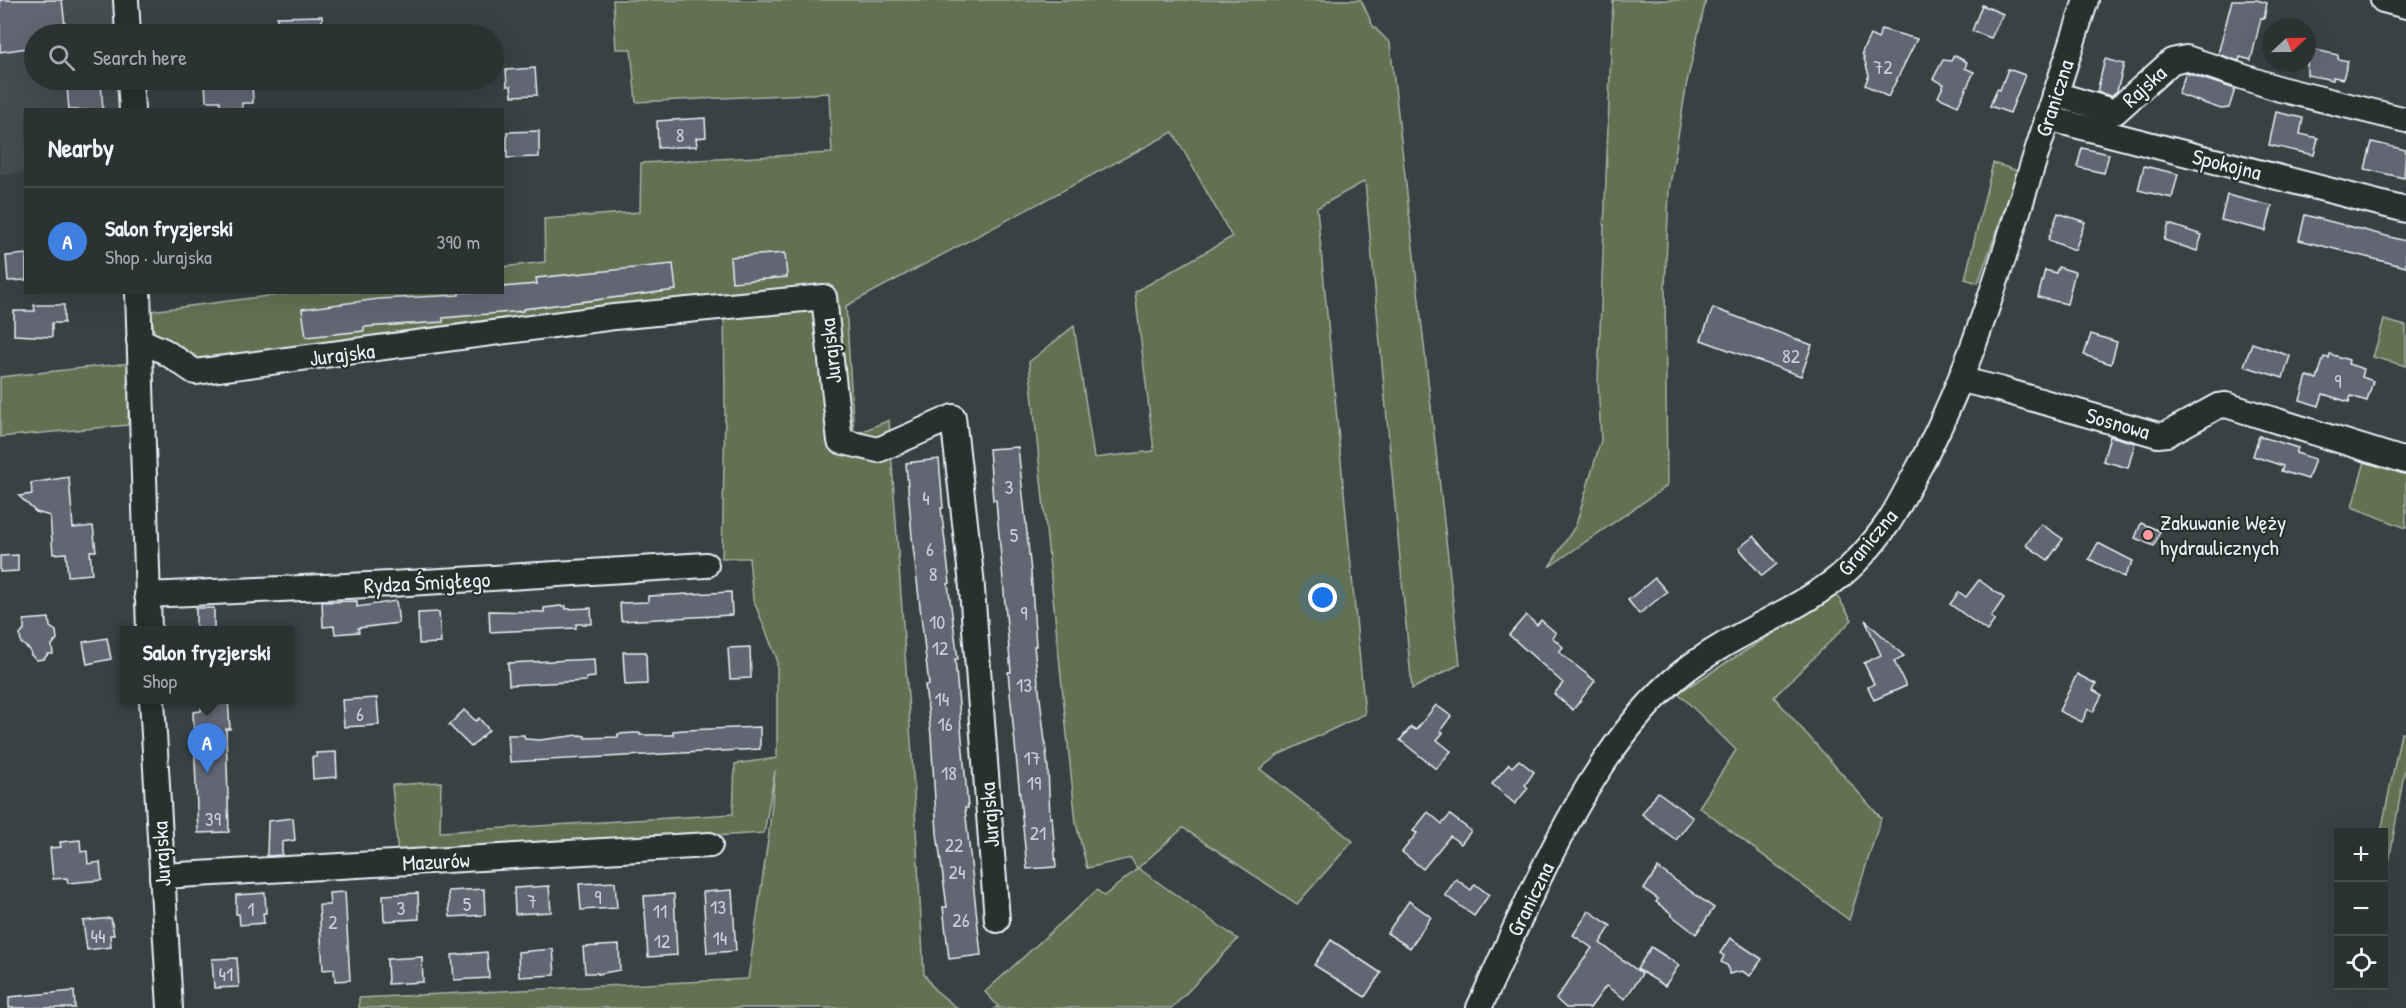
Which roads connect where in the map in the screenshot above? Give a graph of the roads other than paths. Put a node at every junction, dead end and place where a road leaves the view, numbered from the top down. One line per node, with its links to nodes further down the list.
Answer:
1 (126, 0): 5 (street)
2 (2086, 0): 7 (street, Graniczna)
3 (2383, 0): 4 (street)
4 (2406, 6)
5 (127, 24)
6 (131, 90): 8 (street)
7 (2055, 94): 9 (street, Graniczna); 10 (street, Rajska)
8 (132, 108)
9 (2047, 118): 11 (street, Spokojna); 14 (street, Graniczna)
10 (2406, 120)
11 (2406, 210)
12 (138, 294): 13 (street)
13 (139, 340): 17 (street); 22 (street, Jurajska)
14 (1962, 380): 15 (street, Sosnowa); 24 (street, Graniczna)
15 (2406, 461)
16 (706, 565): 17 (street, Rydza Śmigłego)
17 (147, 595): 18 (street)
18 (148, 626)
19 (152, 704): 21 (street, Jurajska)
20 (710, 845): 21 (street, Mazurów)
21 (162, 876): 23 (street, Jurajska)
22 (997, 920)
23 (170, 1008)
24 (1479, 1008)

